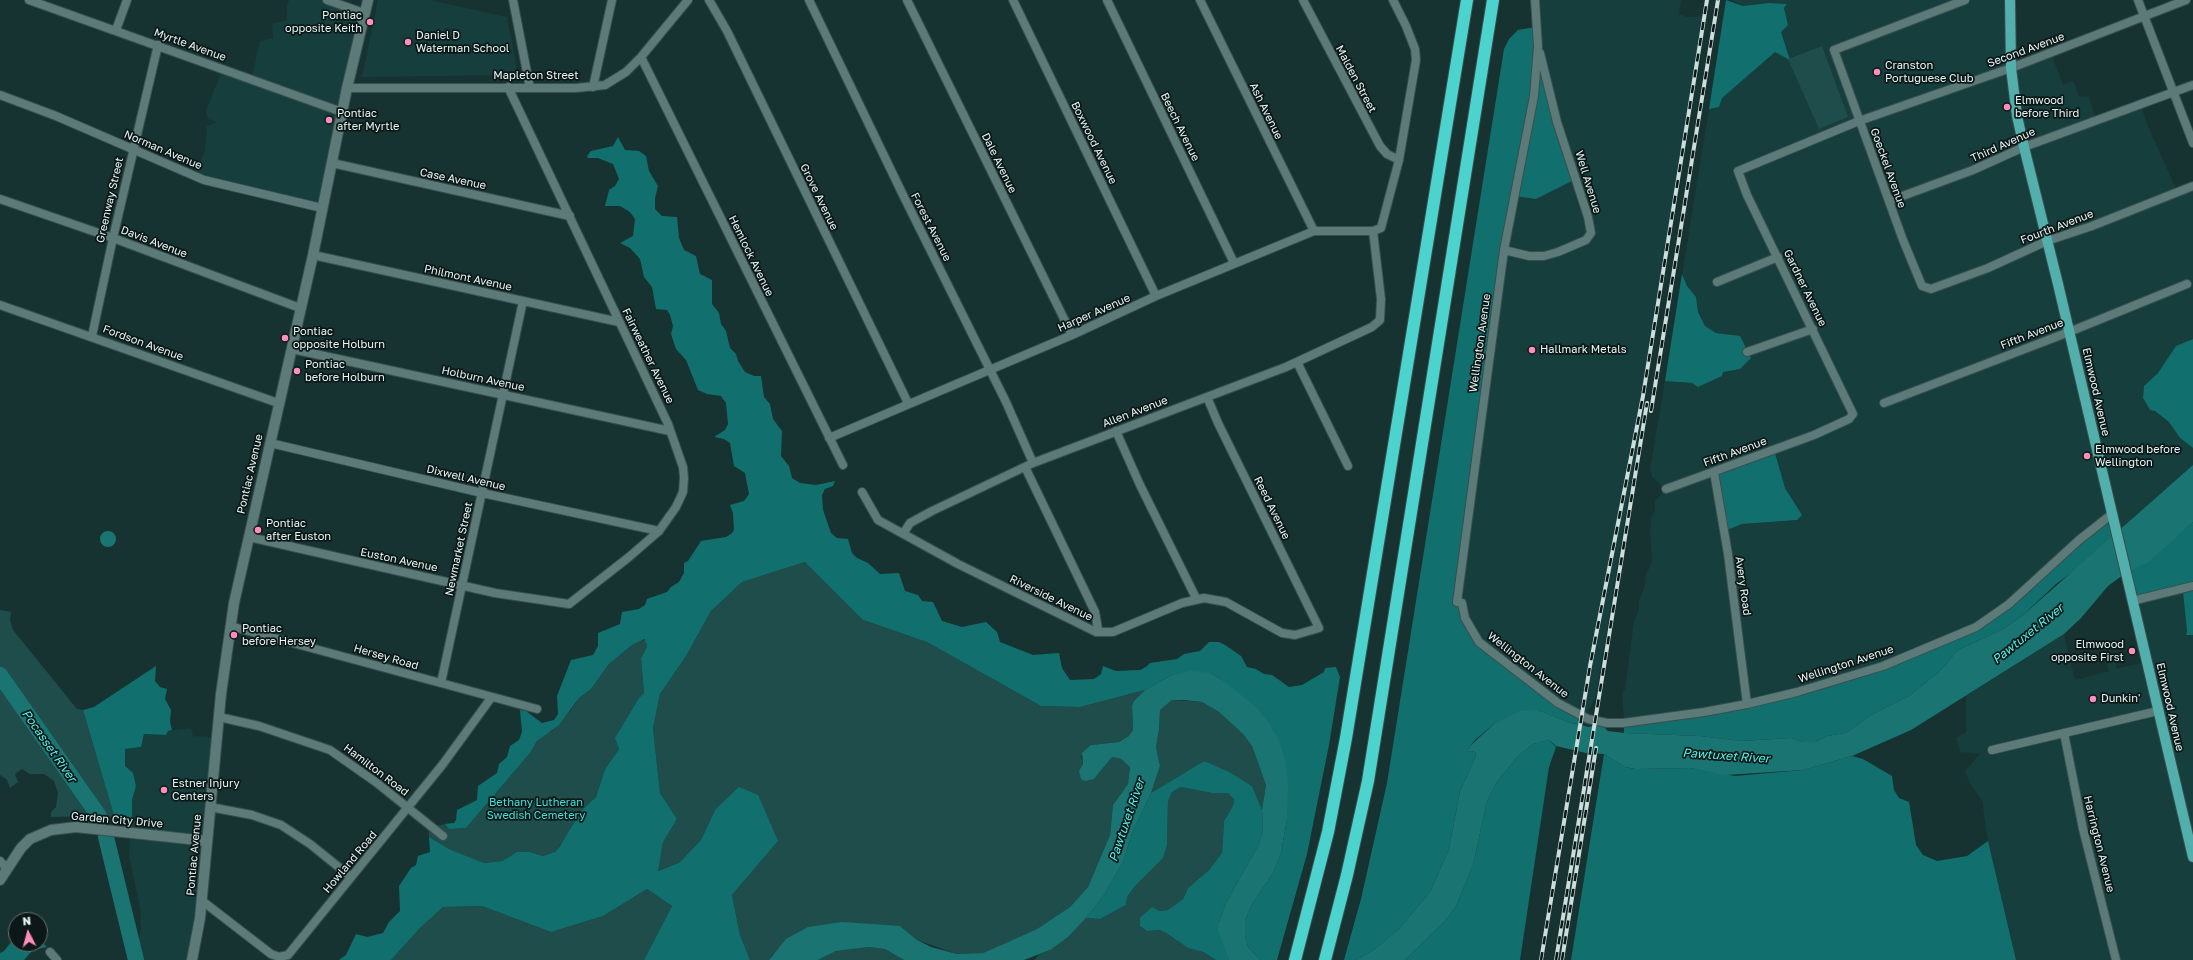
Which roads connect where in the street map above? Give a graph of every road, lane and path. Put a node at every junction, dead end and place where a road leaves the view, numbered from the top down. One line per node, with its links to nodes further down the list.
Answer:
1 (29, 0): 25 (street, Myrtle Avenue)
2 (127, 0): 25 (street)
3 (327, 0): 23 (street)
4 (368, 0): 23 (main road, Pontiac Avenue)
5 (512, 0): 34 (street)
6 (611, 0): 32 (street)
7 (688, 0): 28 (street, Mapleton Street)
8 (709, 0): 77 (street, Grove Avenue)
9 (809, 0): 73 (street, Forest Avenue)
10 (907, 0): 68 (street, Dale Avenue)
11 (1012, 0): 61 (street, Boxwood Avenue)
12 (1107, 0): 57 (street, Beech Avenue)
13 (1200, 0): 50 (street, Ash Avenue)
14 (1303, 0): 42 (street, Malden Street)
15 (1393, 0): 42 (street)
16 (1467, 0): 124 (highway)
17 (1493, 0): 125 (highway)
18 (1535, 0): 27 (street, Wellington Avenue)
19 (1965, 0): 38 (street, Goeckel Avenue)
20 (2010, 0): 29 (main road, Elmwood Avenue)
21 (2138, 0): 24 (street)
22 (2186, 0): 24 (street, Second Avenue)
23 (364, 13): 33 (main road, Pontiac Avenue)
24 (2145, 17): 29 (street, Second Avenue); 35 (street)
25 (116, 30): 26 (street, Myrtle Avenue)
26 (158, 45): 37 (street, Myrtle Avenue); 41 (street, Greenway Street)
27 (1538, 46): 54 (street, Wellington Avenue); 54 (street, Well Avenue)
28 (641, 57): 32 (street, Mapleton Street); 82 (street, Hemlock Avenue)
29 (2011, 68): 38 (street, Second Avenue); 40 (main road, Elmwood Avenue)
30 (2193, 85): 35 (street, Third Avenue)
31 (508, 87): 33 (street, Mapleton Street); 34 (street, Mapleton Street); 49 (street, Fairweather Avenue)
32 (593, 87): 34 (street, Mapleton Street)
33 (347, 88): 37 (main road, Pontiac Avenue)
34 (530, 88)
35 (2173, 92): 39 (street); 40 (street, Third Avenue)
36 (0, 95): 41 (street, Norman Avenue)
37 (342, 112): 43 (main road, Pontiac Avenue)
38 (1859, 121): 44 (street, Second Avenue); 47 (street, Goeckel Avenue)
39 (2193, 143)
40 (2024, 147): 47 (street, Third Avenue); 53 (main road, Elmwood Avenue)
41 (133, 150): 48 (street, Norman Avenue); 52 (street, Greenway Street)
42 (1399, 160): 51 (street)
43 (332, 163): 48 (main road, Pontiac Avenue); 49 (street, Case Avenue)
44 (1738, 171): 56 (street, Gardner Avenue)
45 (2193, 186): 53 (street, Fourth Avenue)
46 (0, 199): 52 (street, Davis Avenue)
47 (1889, 201): 60 (street, Goeckel Avenue)
48 (322, 208): 55 (main road, Pontiac Avenue)
49 (570, 216): 65 (street, Fairweather Avenue)
50 (1314, 231): 51 (street, Harper Avenue); 57 (street, Harper Avenue)
51 (1373, 231): 72 (street, Allen Avenue)
52 (113, 238): 64 (street, Davis Avenue); 69 (street, Greenway Street)
53 (2047, 241): 60 (street, Fourth Avenue); 67 (main road, Elmwood Avenue)
54 (1504, 250): 106 (street, Wellington Avenue)
55 (313, 255): 62 (street, Philmont Avenue); 64 (main road, Pontiac Avenue)
56 (1778, 257): 58 (street); 66 (street, Gardner Avenue)
57 (1234, 263): 61 (street, Harper Avenue)
58 (1717, 282)
59 (2187, 284): 67 (street, Fifth Avenue)
60 (1928, 288)
61 (1156, 296): 68 (street, Harper Avenue)
62 (523, 301): 65 (street, Philmont Avenue); 74 (street, Newmarket Street)
63 (0, 305): 69 (street, Fordson Avenue)
64 (300, 308): 70 (main road, Pontiac Avenue)
65 (619, 322): 80 (street, Fairweather Avenue)
66 (1813, 329): 71 (street); 79 (street, Gardner Avenue)
67 (2069, 332): 78 (street, Fifth Avenue); 92 (main road, Elmwood Avenue)
68 (1072, 335): 73 (street, Harper Avenue)
69 (92, 336): 76 (street, Fordson Avenue)
70 (292, 349): 74 (street, Holburn Avenue); 76 (main road, Pontiac Avenue)
71 (1747, 352)
72 (1297, 362): 75 (street, Allen Avenue); 86 (street)
73 (990, 369): 77 (street, Harper Avenue); 84 (street, Forest Avenue)
74 (503, 394): 80 (street, Holburn Avenue); 91 (street, Newmarket Street)
75 (1207, 397): 81 (street, Allen Avenue); 102 (street, Reed Avenue)
76 (278, 403): 83 (main road, Pontiac Avenue)
77 (908, 403): 82 (street, Harper Avenue)
78 (1884, 403)
79 (1854, 414): 88 (street, Fifth Avenue)
80 (670, 431): 93 (street, Fairweather Avenue)
81 (1116, 431): 84 (street, Allen Avenue); 98 (street)
82 (829, 438): 85 (street, Hemlock Avenue)
83 (270, 443): 91 (street, Dixwell Avenue); 95 (main road, Pontiac Avenue)
84 (1033, 464): 87 (street, Allen Avenue)
85 (843, 465)
86 (1348, 466)
87 (1025, 467): 94 (street, Allen Avenue); 103 (street)
88 (1714, 472): 89 (street, Fifth Avenue); 106 (street, Avery Road)
89 (1666, 489)
90 (862, 492): 94 (street, Riverside Avenue)
91 (482, 493): 93 (street, Dixwell Avenue); 96 (street, Newmarket Street)
92 (2112, 518): 99 (main road, Elmwood Avenue); 106 (street, Wellington Avenue)
93 (659, 531): 100 (street, Fairweather Avenue)
94 (903, 534): 103 (street, Riverside Avenue)
95 (249, 537): 96 (street, Euston Avenue); 101 (main road, Pontiac Avenue)
96 (462, 585): 100 (street, Euston Avenue); 104 (street, Newmarket Street)
97 (2193, 586): 99 (street)
98 (1196, 598): 102 (street, Riverside Avenue); 103 (street, Riverside Avenue)
99 (2132, 601): 108 (main road, Elmwood Avenue)
100 (569, 604)
101 (230, 626): 104 (street, Hersey Road); 109 (main road, Pontiac Avenue)
102 (1319, 628)
103 (1096, 632)
104 (441, 683): 105 (street, Hersey Road)
105 (491, 698): 107 (street, Hersey Road); 113 (street, Howland Road)
106 (1747, 704)
107 (536, 709)
108 (2158, 712): 110 (street); 116 (main road, Elmwood Avenue)
109 (219, 717): 112 (main road, Pontiac Avenue); 113 (street, Hamilton Road)
110 (2064, 733): 111 (street); 126 (street, Harrington Avenue)
111 (1992, 750)
112 (210, 807): 115 (main road, Pontiac Avenue); 118 (street)
113 (408, 808): 114 (street, Hamilton Road); 118 (street, Howland Road)
114 (443, 836)
115 (207, 841): 117 (main road, Garden City Drive); 120 (main road, Pontiac Avenue)
116 (2193, 857)
117 (3, 865): 119 (main road, Garden City Drive)
118 (351, 877): 120 (street, Howland Road)
119 (0, 880)
120 (202, 900): 123 (main road, Pontiac Avenue)
121 (50, 952): 122 (street)
122 (57, 960)
123 (192, 960)
124 (1295, 960)
125 (1325, 960)
126 (2116, 960)

